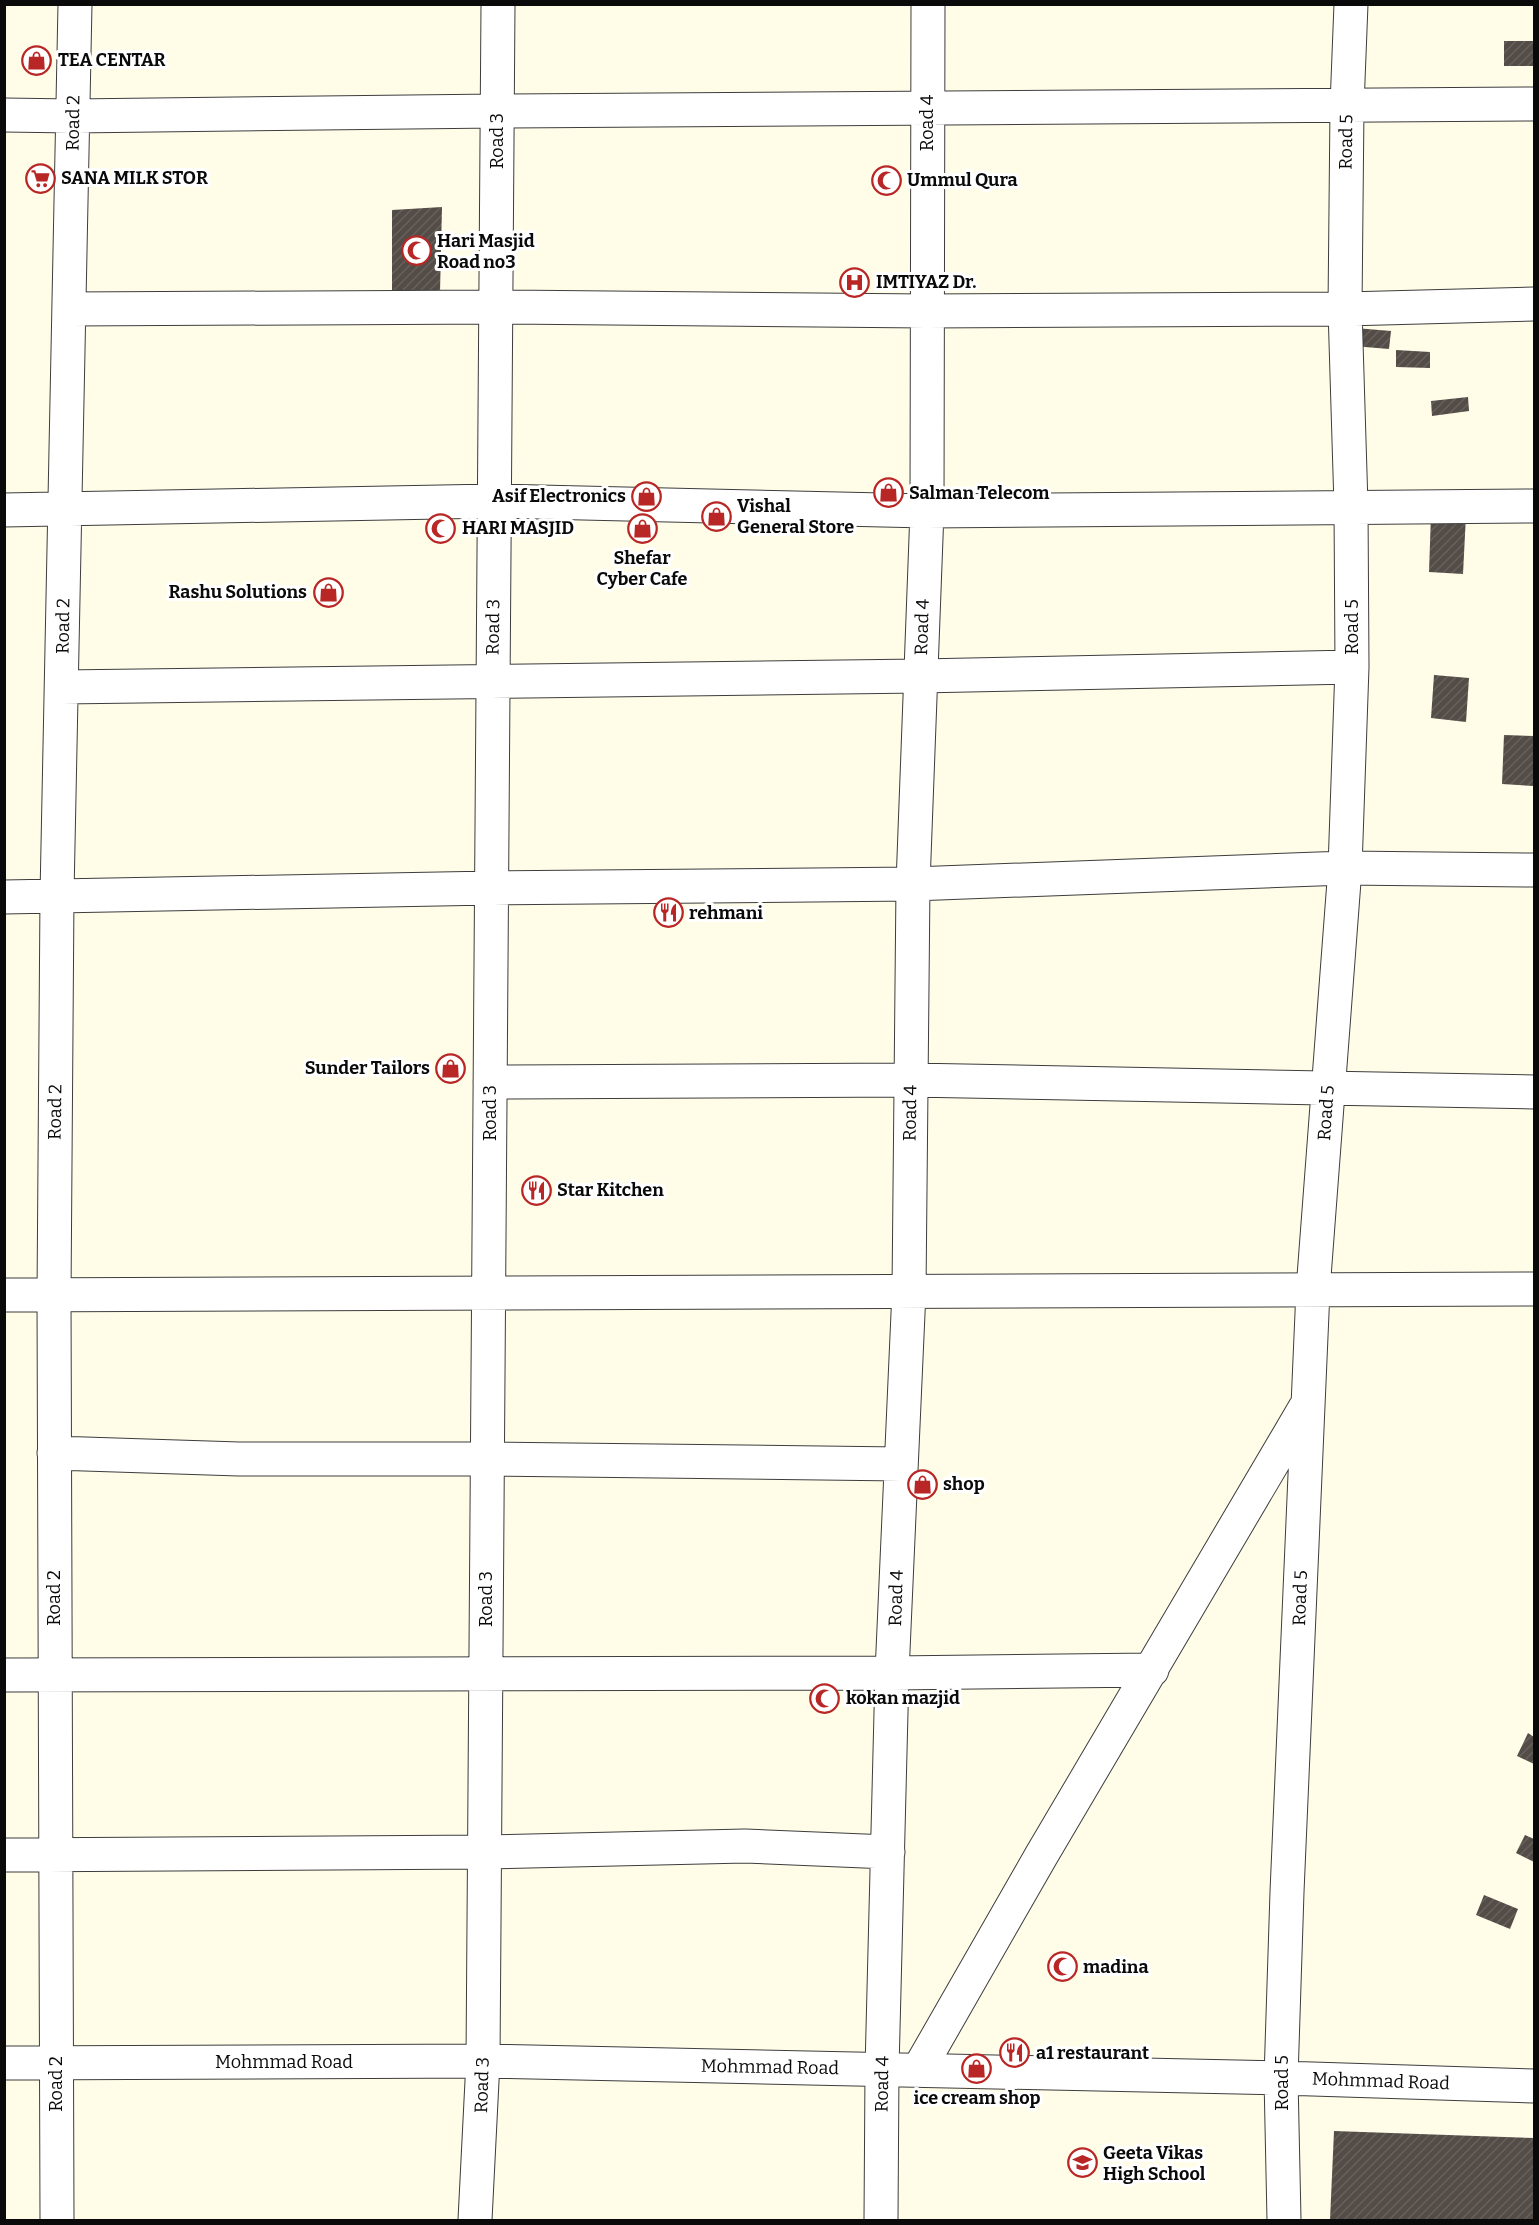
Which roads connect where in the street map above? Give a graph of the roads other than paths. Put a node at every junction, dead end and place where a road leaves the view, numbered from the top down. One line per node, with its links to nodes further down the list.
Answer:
1 (75, 4): 10 (street, Road 2)
2 (498, 4): 8 (street, Road 3)
3 (928, 4): 7 (street, Road 4)
4 (1350, 4): 6 (street, Road 5)
5 (1534, 104): 6 (street)
6 (1347, 106): 7 (street); 14 (street, Road 5)
7 (927, 109): 8 (street); 15 (street, Road 4)
8 (497, 111): 10 (street); 12 (street, Road 3)
9 (4, 115): 10 (street)
10 (73, 116): 13 (street, Road 2)
11 (1534, 303): 14 (street)
12 (496, 307): 13 (street); 15 (street); 16 (street, Road 3)
13 (69, 309): 20 (street, Road 2)
14 (1345, 309): 15 (street); 17 (street, Road 5)
15 (926, 311): 21 (street, Road 4)
16 (494, 501): 20 (street); 21 (street); 24 (street, Road 3)
17 (1352, 506): 18 (street); 21 (street); 22 (street, Road 5)
18 (1534, 506)
19 (4, 510): 20 (street)
20 (64, 510): 25 (street, Road 2)
21 (927, 510): 23 (street, Road 4)
22 (1352, 667): 23 (street); 26 (street, Road 5)
23 (920, 676): 24 (street); 28 (street, Road 4)
24 (493, 680): 25 (street); 29 (street, Road 3)
25 (62, 687): 30 (street, Road 2)
26 (1345, 868): 27 (street); 28 (street); 34 (street, Road 5)
27 (1534, 870)
28 (913, 884): 29 (street); 32 (street, Road 4)
29 (492, 888): 30 (street); 33 (street, Road 3)
30 (57, 895): 31 (street); 41 (street, Road 2)
31 (4, 897)
32 (911, 1080): 33 (street); 34 (street); 38 (street, Road 4)
33 (490, 1082): 40 (street, Road 3)
34 (1328, 1087): 35 (street); 37 (street, Road 5)
35 (1534, 1092)
36 (1534, 1289): 37 (street)
37 (1313, 1290): 38 (street); 42 (street, Road 5)
38 (909, 1291): 40 (street); 45 (street, Road 4)
39 (4, 1295): 41 (street)
40 (489, 1295): 41 (street); 44 (street, Road 3)
41 (54, 1297): 43 (street, Road 2)
42 (1308, 1403): 46 (street); 60 (street, Road 5)
43 (54, 1453): 44 (street); 50 (street, Road 2)
44 (487, 1459): 45 (street); 47 (street, Road 3)
45 (901, 1464): 48 (street, Road 4)
46 (1152, 1670): 48 (street); 59 (street)
47 (486, 1673): 48 (street); 50 (street); 51 (street, Road 3)
48 (892, 1674): 52 (street, Road 4)
49 (4, 1675): 50 (street)
50 (54, 1675): 53 (street, Road 2)
51 (485, 1852): 52 (street); 53 (street); 55 (street, Road 3)
52 (888, 1852): 58 (street, Road 4)
53 (55, 1854): 54 (street); 57 (street, Road 2)
54 (4, 1855)
55 (483, 2061): 57 (street, Mohmmad Road); 58 (street, Mohmmad Road); 63 (street, Road 3)
56 (4, 2063): 57 (street, Mohmmad Road)
57 (56, 2063): 62 (street, Road 2)
58 (882, 2069): 59 (street, Mohmmad Road); 64 (street, Road 4)
59 (919, 2069): 60 (street, Mohmmad Road)
60 (1281, 2078): 61 (street, Mohmmad Road); 65 (street, Road 5)
61 (1534, 2086)
62 (57, 2220)
63 (475, 2220)
64 (881, 2220)
65 (1284, 2220)

